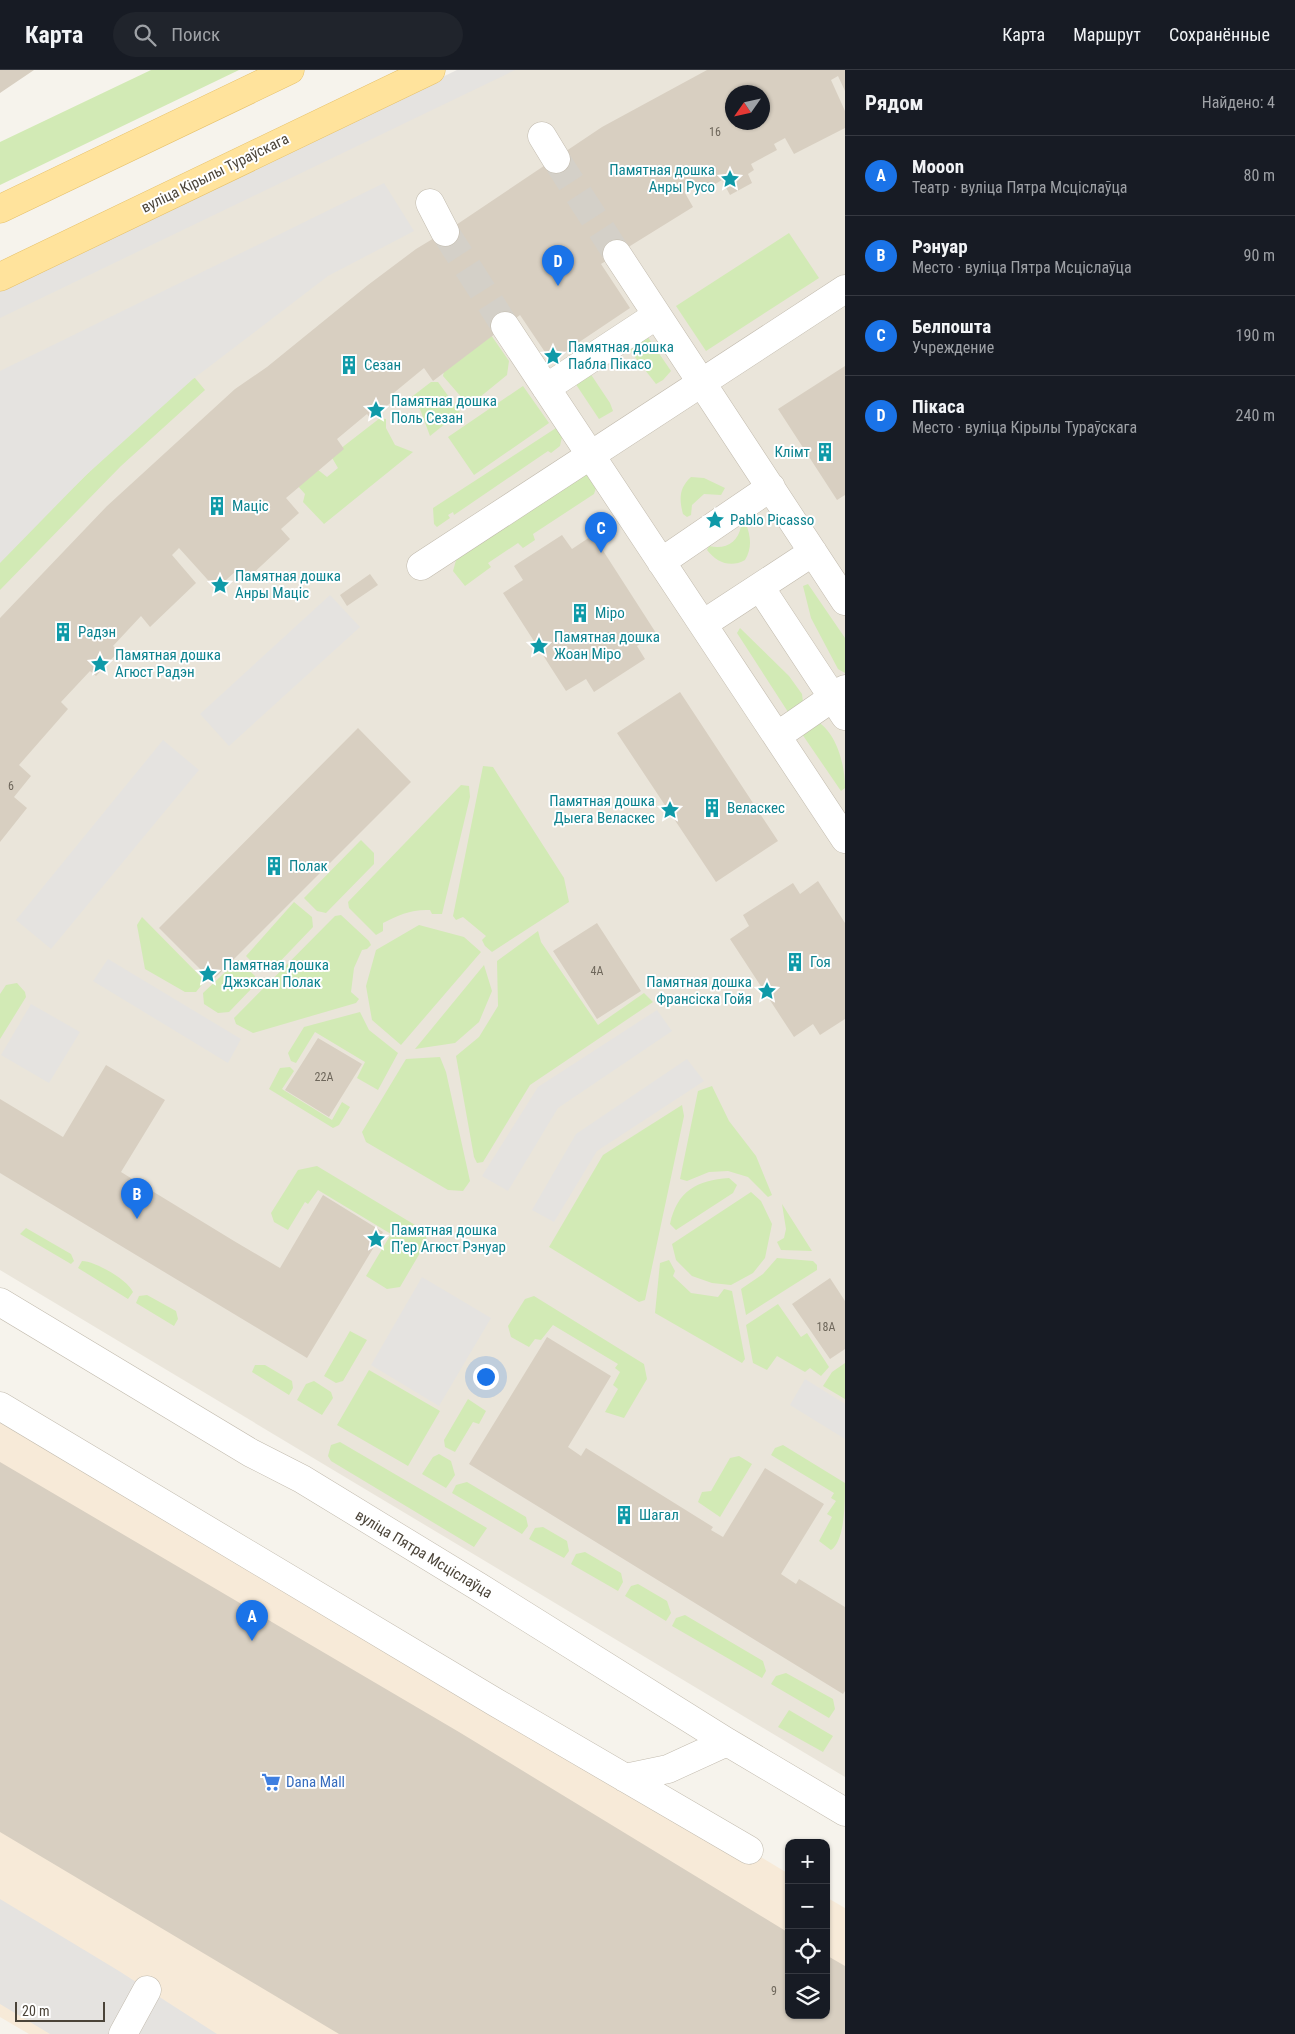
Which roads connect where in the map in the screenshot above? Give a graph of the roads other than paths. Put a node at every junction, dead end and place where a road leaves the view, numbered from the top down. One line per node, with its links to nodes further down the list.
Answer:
1 (290, 70): 6 (main road)
2 (431, 70): 9 (main road, вуліца Кірылы Тураўскага)
3 (542, 136): 4 (street)
4 (556, 158)
5 (430, 203): 7 (street)
6 (0, 209)
7 (445, 232)
8 (618, 254): 11 (street)
9 (0, 277)
10 (845, 290): 13 (street)
11 (658, 315): 13 (street); 14 (street)
12 (505, 326): 14 (street)
13 (702, 383): 15 (street); 16 (street)
14 (546, 388): 15 (street)
15 (590, 455): 18 (street); 19 (street)
16 (771, 487): 17 (street); 18 (street)
17 (813, 552): 20 (street); 21 (street)
18 (661, 562): 22 (street)
19 (421, 566)
20 (760, 587): 22 (street); 23 (street)
21 (845, 601)
22 (703, 624): 24 (street)
23 (841, 701): 24 (street)
24 (776, 736): 25 (street)
25 (844, 834)
26 (0, 1302): 28 (street, вуліца Пятра Мсціслаўца)
27 (0, 1406): 29 (street)
28 (727, 1742): 29 (street); 30 (street, вуліца Пятра Мсціслаўца)
29 (625, 1778): 31 (street)
30 (845, 1812)
31 (750, 1850)
32 (147, 1990): 33 (street)
33 (123, 2034)

